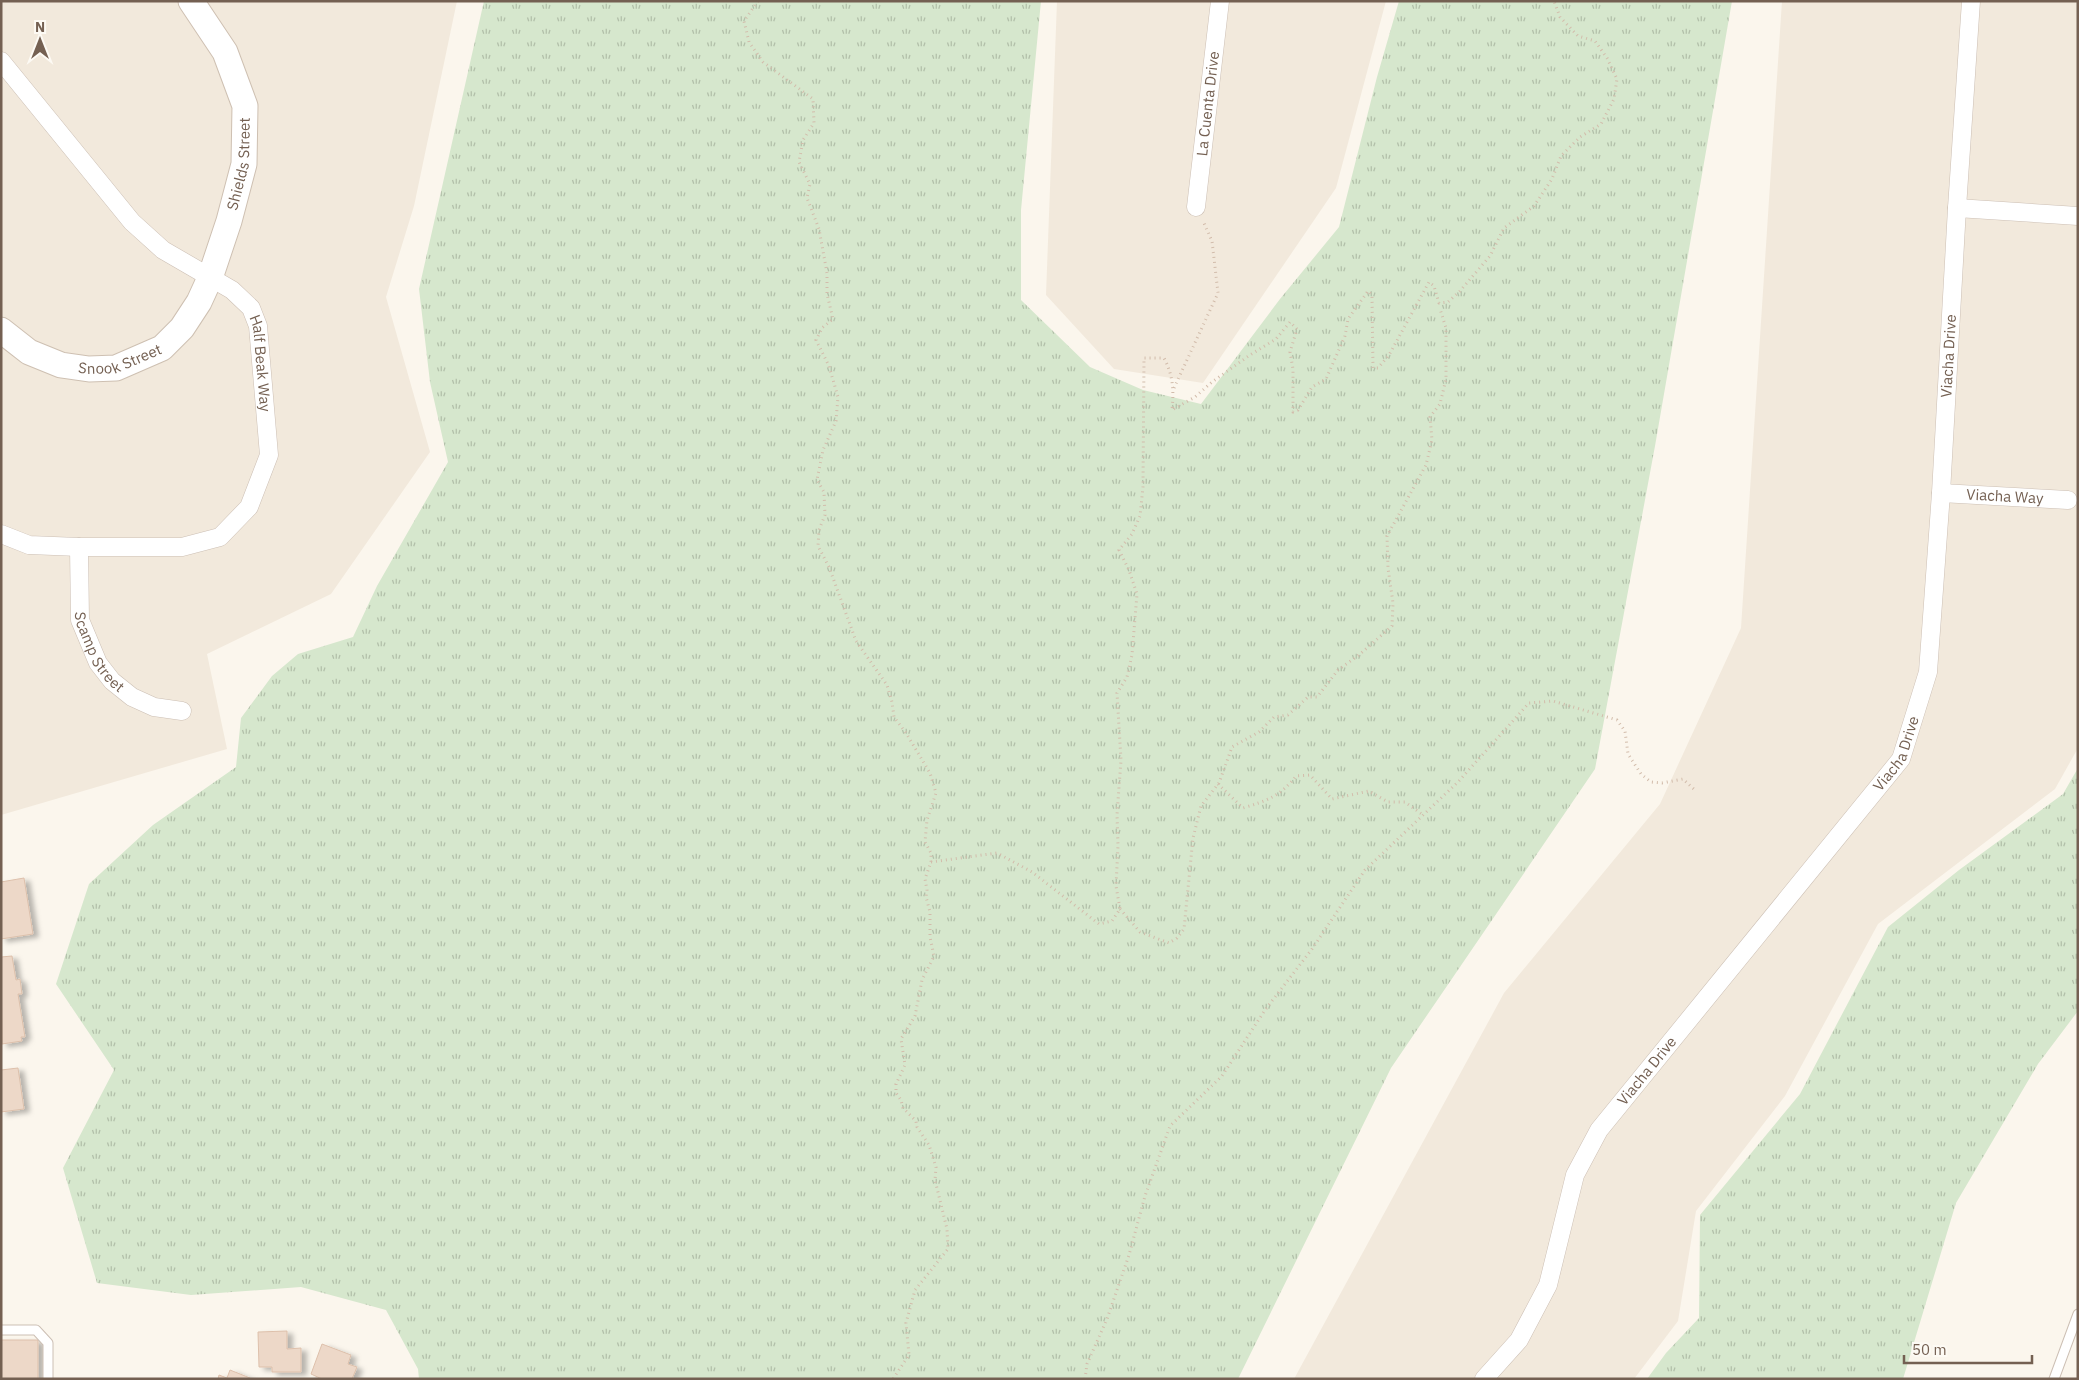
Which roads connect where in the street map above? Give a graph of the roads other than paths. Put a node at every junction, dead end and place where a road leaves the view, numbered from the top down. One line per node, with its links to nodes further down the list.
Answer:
1 (191, 1): 8 (street, Shields Street)
2 (1220, 1): 5 (street, La Cuenta Drive)
3 (1971, 1): 6 (street, Viacha Drive)
4 (1, 60): 8 (street, Half Beak Way)
5 (1196, 207)
6 (1957, 208): 7 (street); 10 (street, Viacha Drive)
7 (2078, 216)
8 (210, 278): 9 (street, Snook Street); 13 (street, Half Beak Way)
9 (1, 330)
10 (1941, 493): 11 (street, Viacha Way); 18 (street, Viacha Drive)
11 (2068, 500)
12 (1, 534): 13 (street, Half Beak Way)
13 (79, 547): 14 (street, Scamp Street)
14 (182, 711)
15 (2078, 1314): 19 (lane)
16 (1, 1330): 17 (lane)
17 (48, 1379)
18 (1484, 1379)
19 (2054, 1379)

